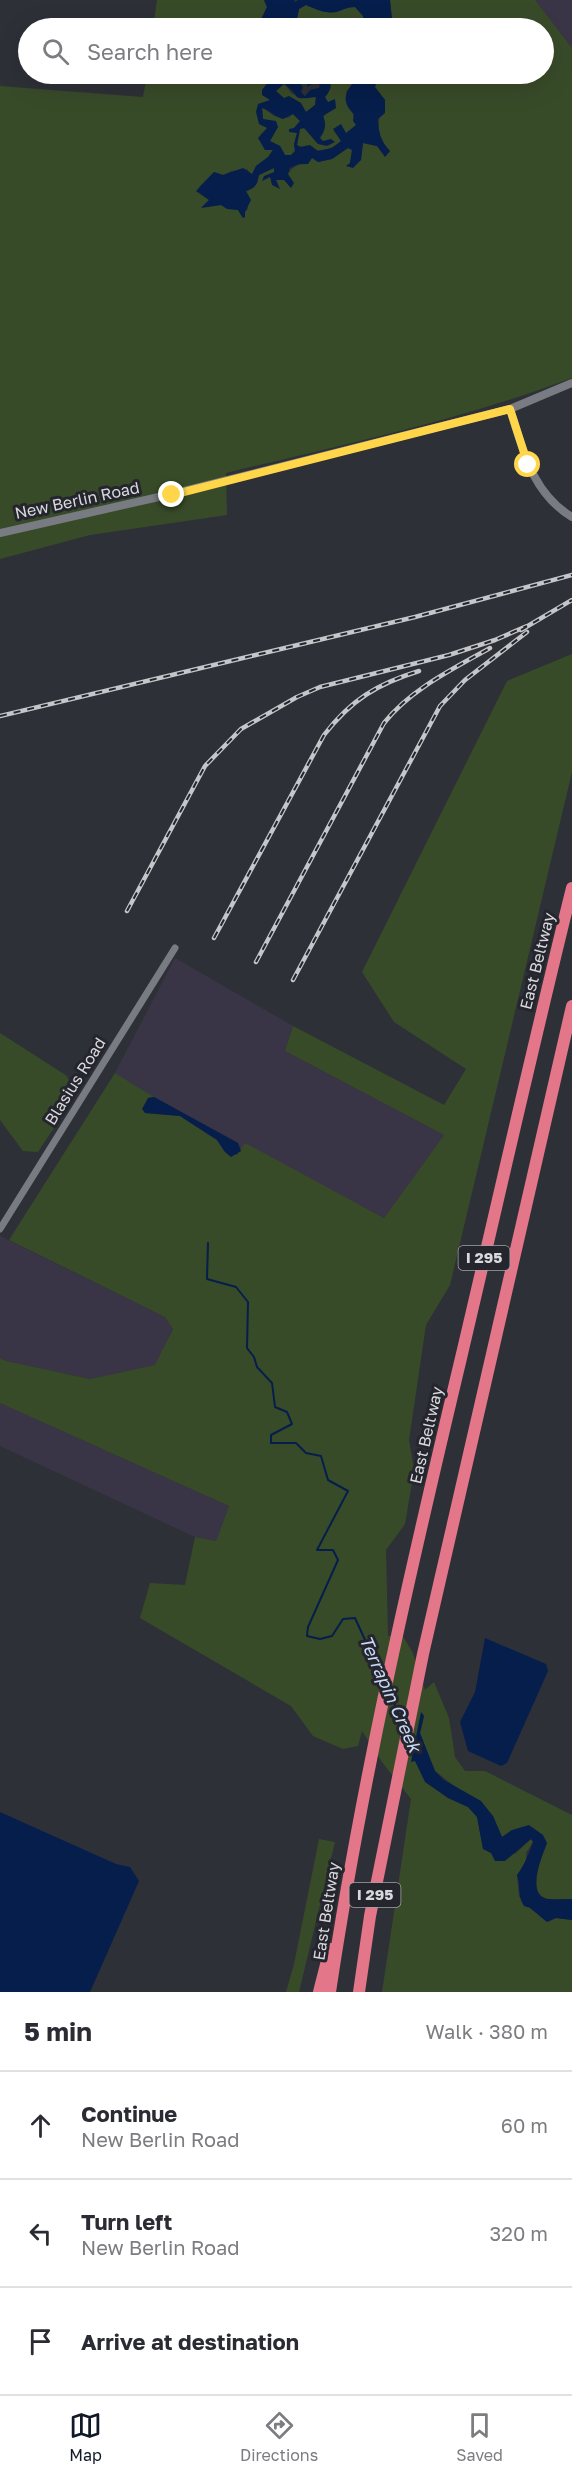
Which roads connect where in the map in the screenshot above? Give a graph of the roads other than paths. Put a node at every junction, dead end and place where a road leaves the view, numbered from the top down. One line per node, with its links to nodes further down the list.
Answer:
1 (572, 383): 2 (street, New Berlin Road)
2 (510, 409): 3 (street); 4 (street, New Berlin Road)
3 (572, 517)
4 (0, 533)
5 (572, 888): 9 (highway, East Beltway / I 295)
6 (176, 948): 8 (street, Blasius Road)
7 (572, 1006): 12 (highway, I 295)
8 (0, 1229)
9 (346, 1884): 10 (highway); 11 (highway, East Beltway / I 295)
10 (319, 1992)
11 (330, 1992)
12 (360, 1992)

